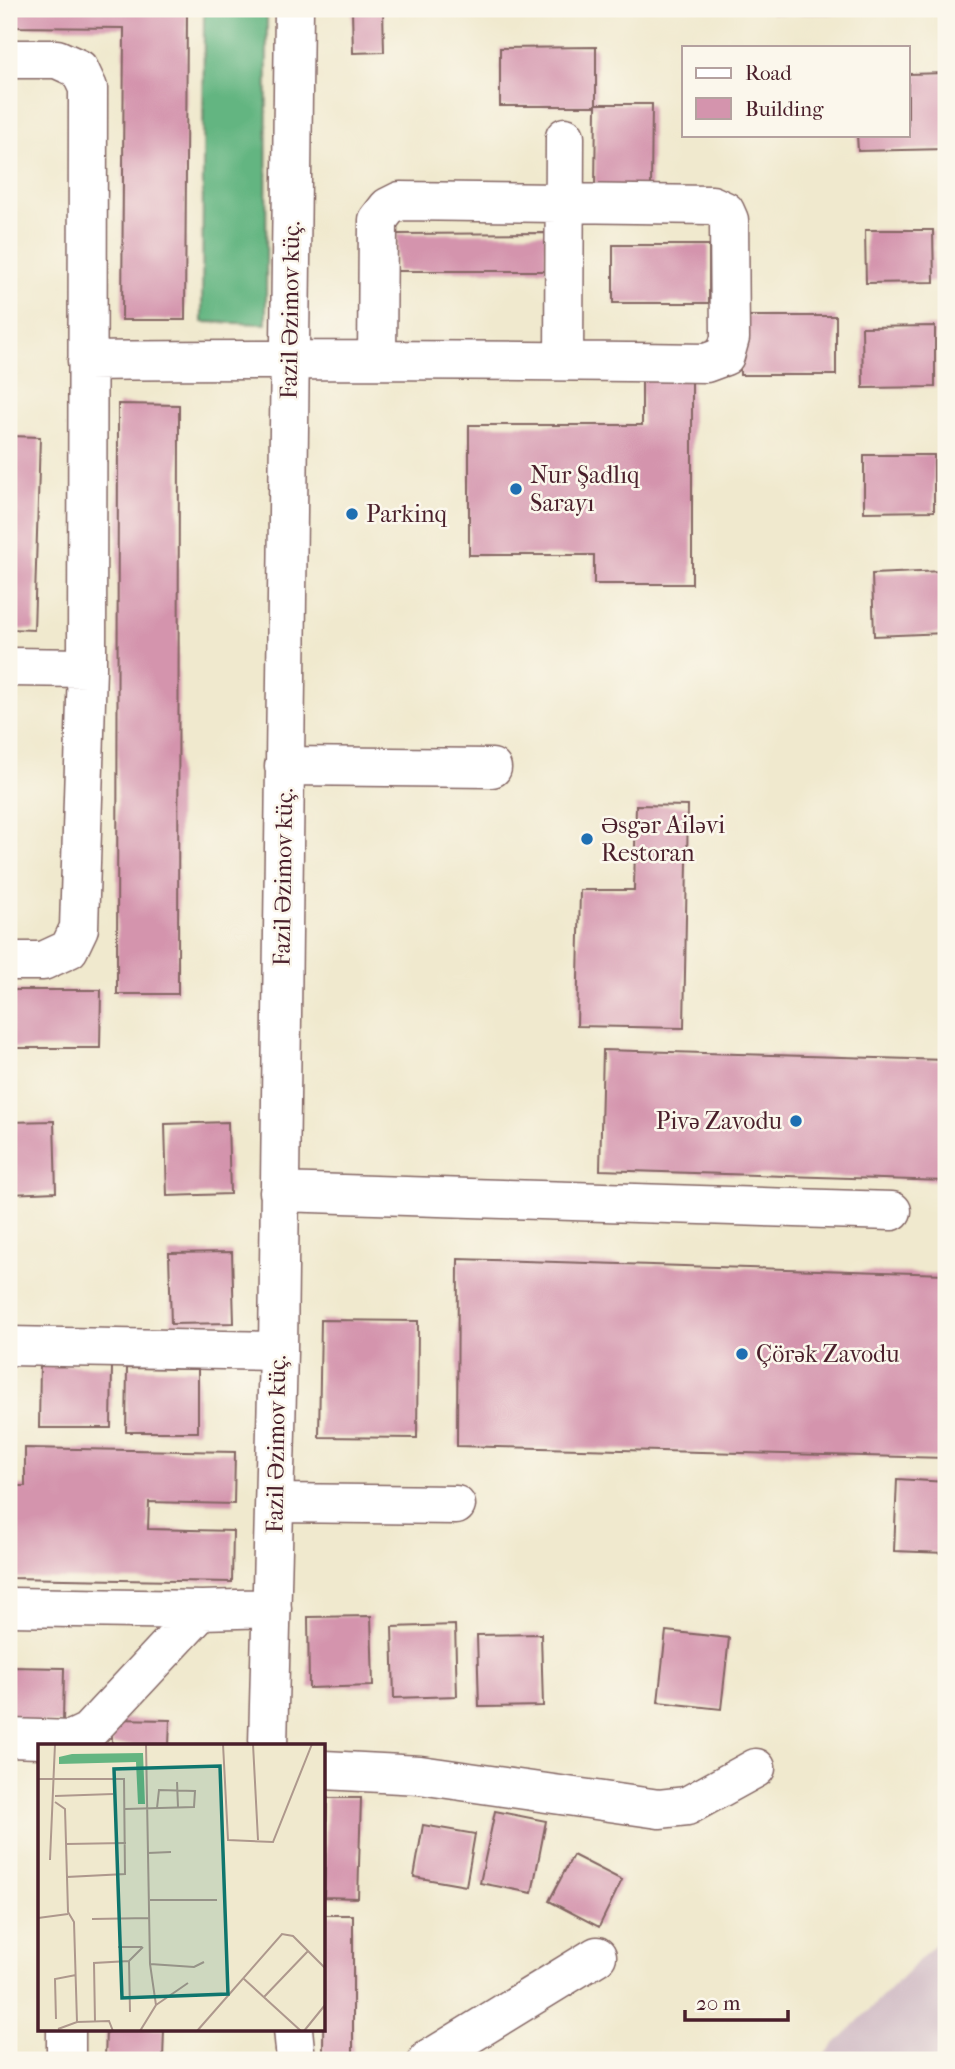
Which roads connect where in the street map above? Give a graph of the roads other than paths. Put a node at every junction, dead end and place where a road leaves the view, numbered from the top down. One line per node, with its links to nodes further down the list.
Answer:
1 (294, 9): 5 (street, Fazil Əzimov küç.)
2 (9, 59): 7 (street)
3 (565, 137): 4 (street)
4 (565, 203): 6 (street); 8 (street); 8 (street)
5 (289, 359): 6 (street); 7 (street); 11 (street, Fazil Əzimov küç.)
6 (377, 360): 8 (street)
7 (87, 361): 10 (street)
8 (564, 361)
9 (9, 667): 10 (street)
10 (88, 668): 13 (street)
11 (284, 766): 12 (street); 14 (street, Fazil Əzimov küç.)
12 (492, 768)
13 (9, 961)
14 (279, 1192): 15 (street); 17 (street, Fazil Əzimov küç.)
15 (892, 1211)
16 (9, 1346): 17 (street)
17 (278, 1351): 18 (street, Fazil Əzimov küç.)
18 (275, 1503): 19 (street); 21 (street, Fazil Əzimov küç.)
19 (456, 1505)
20 (9, 1607): 22 (street)
21 (272, 1608): 22 (street); 25 (street, Fazil Əzimov küç.)
22 (202, 1610): 24 (street)
23 (9, 1738): 24 (street)
24 (71, 1743)
25 (268, 1744)
26 (756, 1768): 27 (street)
27 (326, 1770)
28 (597, 1956): 33 (street)
29 (66, 2030): 31 (street)
30 (293, 2030): 32 (street)
31 (66, 2060)
32 (296, 2060)
33 (428, 2060)

